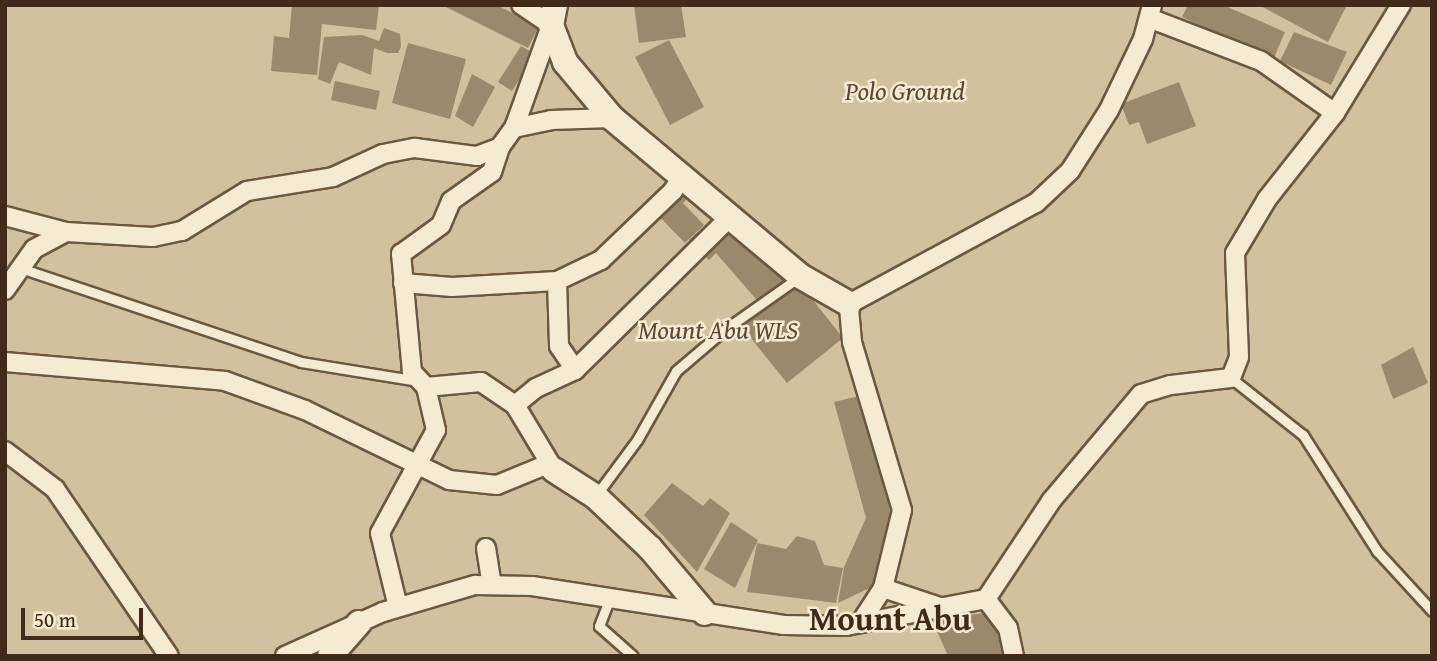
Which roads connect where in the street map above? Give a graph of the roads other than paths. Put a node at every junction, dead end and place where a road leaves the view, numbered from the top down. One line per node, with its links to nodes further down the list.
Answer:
1 (521, 5): 4 (street)
2 (1401, 5): 5 (street)
3 (1150, 12): 5 (street); 18 (street)
4 (553, 15): 6 (main road); 7 (street)
5 (1335, 113): 21 (street)
6 (612, 118): 7 (street); 9 (main road)
7 (514, 128): 8 (street)
8 (500, 147): 12 (street); 16 (street)
9 (682, 176): 11 (main road); 15 (street)
10 (5, 216): 12 (street)
11 (730, 217): 14 (main road); 20 (street)
12 (66, 232): 13 (street)
13 (20, 268): 17 (street); 22 (lane)
14 (800, 276): 18 (main road); 27 (lane)
15 (557, 281): 16 (street); 20 (street)
16 (403, 283): 22 (street)
17 (5, 290)
18 (849, 304): 30 (street)
19 (5, 362): 25 (street)
20 (575, 370): 23 (street)
21 (1231, 378): 31 (street); 35 (lane)
22 (423, 384): 23 (street); 25 (street)
23 (515, 405): 26 (street)
24 (5, 450): 39 (street)
25 (417, 465): 26 (street); 33 (street)
26 (554, 470): 27 (main road)
27 (596, 497): 36 (main road)
28 (486, 548): 29 (street)
29 (492, 585): 32 (street); 33 (street)
30 (883, 588): 34 (street); 37 (street)
31 (986, 599): 34 (street); 43 (street)
32 (609, 600): 36 (street); 42 (lane)
33 (398, 607): 38 (street)
34 (943, 608): 37 (street)
35 (1432, 611)
36 (705, 613): 37 (street)
37 (861, 622)
38 (359, 623): 40 (street); 41 (main road)
39 (169, 656)
40 (285, 656)
41 (330, 656)
42 (633, 656)
43 (1014, 656)

